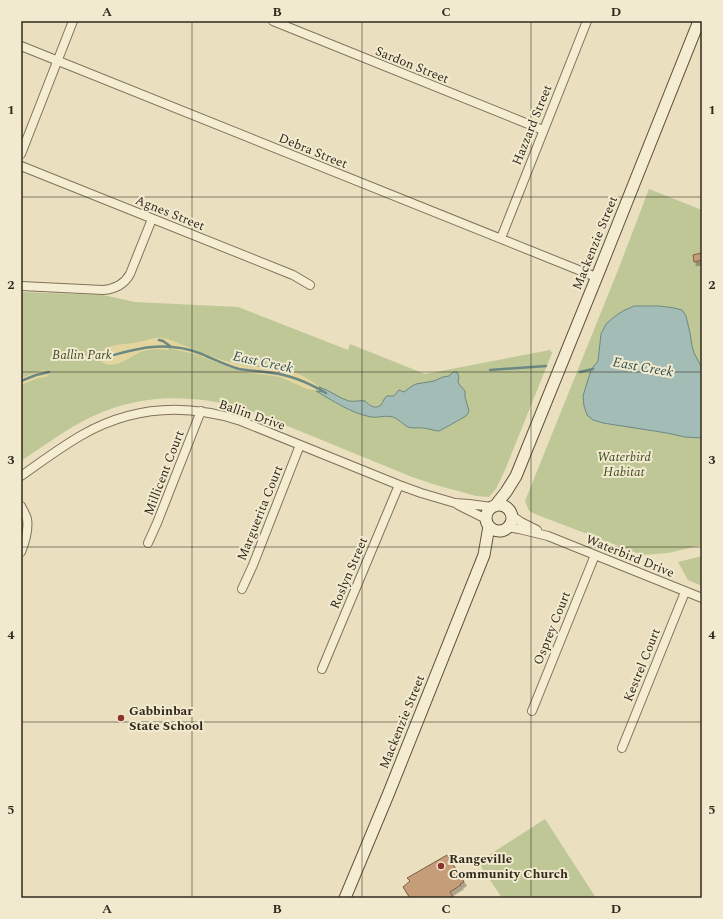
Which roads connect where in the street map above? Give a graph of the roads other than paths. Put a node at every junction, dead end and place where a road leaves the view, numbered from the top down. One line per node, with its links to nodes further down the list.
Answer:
1 (73, 21): 6 (street)
2 (273, 21): 7 (street, Sardon Street)
3 (587, 21): 7 (street, Hazzard Street)
4 (699, 21): 12 (main road, Mackenzie Street)
5 (21, 46): 6 (street, Debra Street)
6 (57, 61): 8 (street); 11 (street, Debra Street)
7 (543, 130): 11 (street, Hazzard Street)
8 (21, 154)
9 (21, 166): 10 (street, Agnes Street)
10 (152, 219): 13 (street, Agnes Street); 14 (street)
11 (501, 238): 12 (street, Debra Street)
12 (596, 277): 18 (main road, Mackenzie Street)
13 (310, 285)
14 (21, 286)
15 (201, 411): 16 (street, Ballin Drive); 17 (street, Ballin Drive); 27 (street, Millicent Court)
16 (300, 445): 19 (street, Ballin Drive); 31 (street, Marguerita Court)
17 (21, 476)
18 (516, 476): 22 (main road, Mackenzie Street); 23 (main road, Mackenzie Street)
19 (399, 485): 20 (street, Ballin Drive); 34 (street, Roslyn Street)
20 (455, 503): 22 (street, Ballin Drive); 24 (street, Ballin Drive)
21 (21, 506): 28 (street)
22 (493, 507): 23 (main road); 24 (main road)
23 (510, 512): 25 (main road); 26 (street, Waterbird Drive)
24 (487, 522): 25 (main road); 29 (main road, Mackenzie Street)
25 (504, 529): 26 (street, Waterbird Drive); 29 (main road, Mackenzie Street)
26 (548, 536): 30 (street, Waterbird Drive)
27 (148, 543)
28 (21, 552)
29 (484, 555): 37 (main road, Mackenzie Street)
30 (595, 555): 32 (street, Waterbird Drive); 35 (street, Osprey Court)
31 (242, 589)
32 (685, 592): 33 (street, Waterbird Drive); 36 (street, Kestrel Court)
33 (702, 598)
34 (322, 669)
35 (532, 711)
36 (622, 748)
37 (345, 898)

